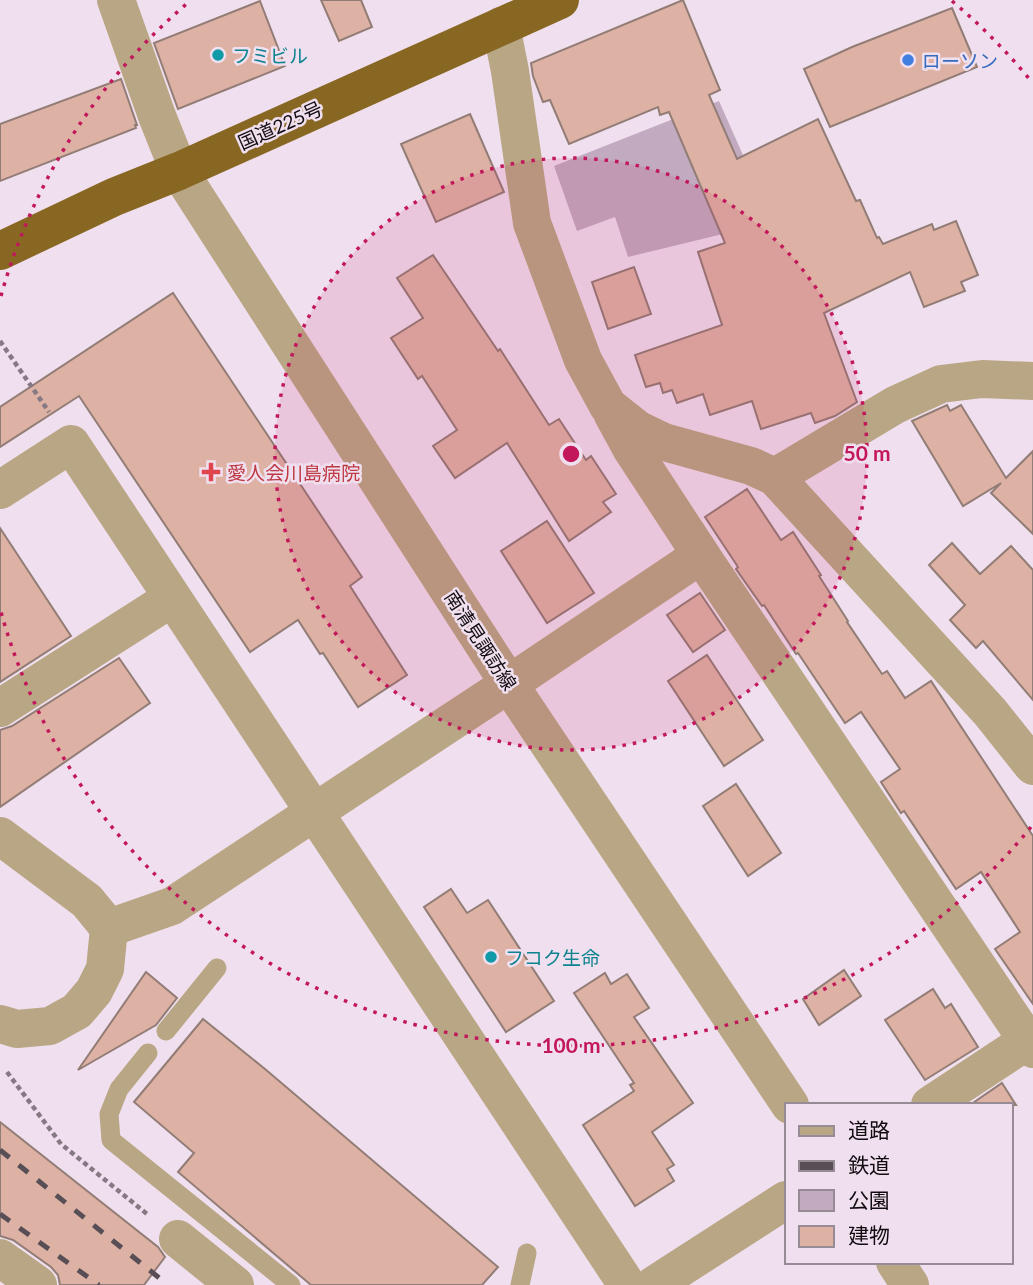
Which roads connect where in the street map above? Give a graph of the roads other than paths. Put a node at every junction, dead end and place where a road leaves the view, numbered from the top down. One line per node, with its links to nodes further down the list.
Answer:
1 (117, 0): 4 (street, 南清見諏訪線)
2 (560, 0): 3 (highway, 国道225号)
3 (501, 26): 4 (highway, 国道225号); 7 (street)
4 (179, 171): 5 (highway, 国道225号); 12 (street, 南清見諏訪線)
5 (0, 251)
6 (1033, 381): 8 (street)
7 (608, 406): 8 (street); 10 (street)
8 (775, 477): 14 (street)
9 (0, 490): 11 (street)
10 (701, 555): 12 (street); 21 (street)
11 (172, 598): 13 (street); 15 (street)
12 (509, 684): 15 (street); 23 (street, 南清見諏訪線)
13 (0, 708)
14 (1033, 766)
15 (314, 812): 17 (street); 32 (street)
16 (0, 836): 17 (street)
17 (109, 928): 19 (street)
18 (217, 968): 20 (lane)
19 (0, 1024)
20 (166, 1031)
21 (1031, 1042): 24 (street)
22 (148, 1053): 30 (lane)
23 (789, 1103)
24 (933, 1103)
25 (785, 1201): 33 (street)
26 (178, 1239): 29 (street)
27 (527, 1253): 31 (lane)
28 (896, 1264): 34 (street)
29 (235, 1285)
30 (291, 1285)
31 (520, 1285)
32 (627, 1285)
33 (654, 1285)
34 (910, 1285)

